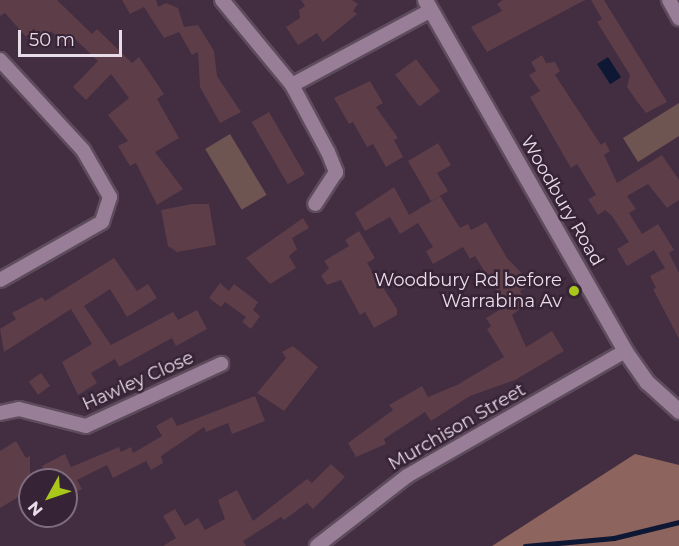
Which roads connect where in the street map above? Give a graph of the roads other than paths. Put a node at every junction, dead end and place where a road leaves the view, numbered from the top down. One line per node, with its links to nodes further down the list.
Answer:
1 (222, 0): 6 (street)
2 (669, 0): 4 (street)
3 (430, 4): 6 (street); 9 (street, Woodbury Road)
4 (679, 18)
5 (0, 60): 8 (street)
6 (292, 85): 7 (street)
7 (315, 204)
8 (0, 280)
9 (625, 351): 11 (street, Woodbury Road); 13 (street, Murchison Street)
10 (221, 364): 12 (street, Hawley Close)
11 (679, 411)
12 (0, 413)
13 (317, 546)

